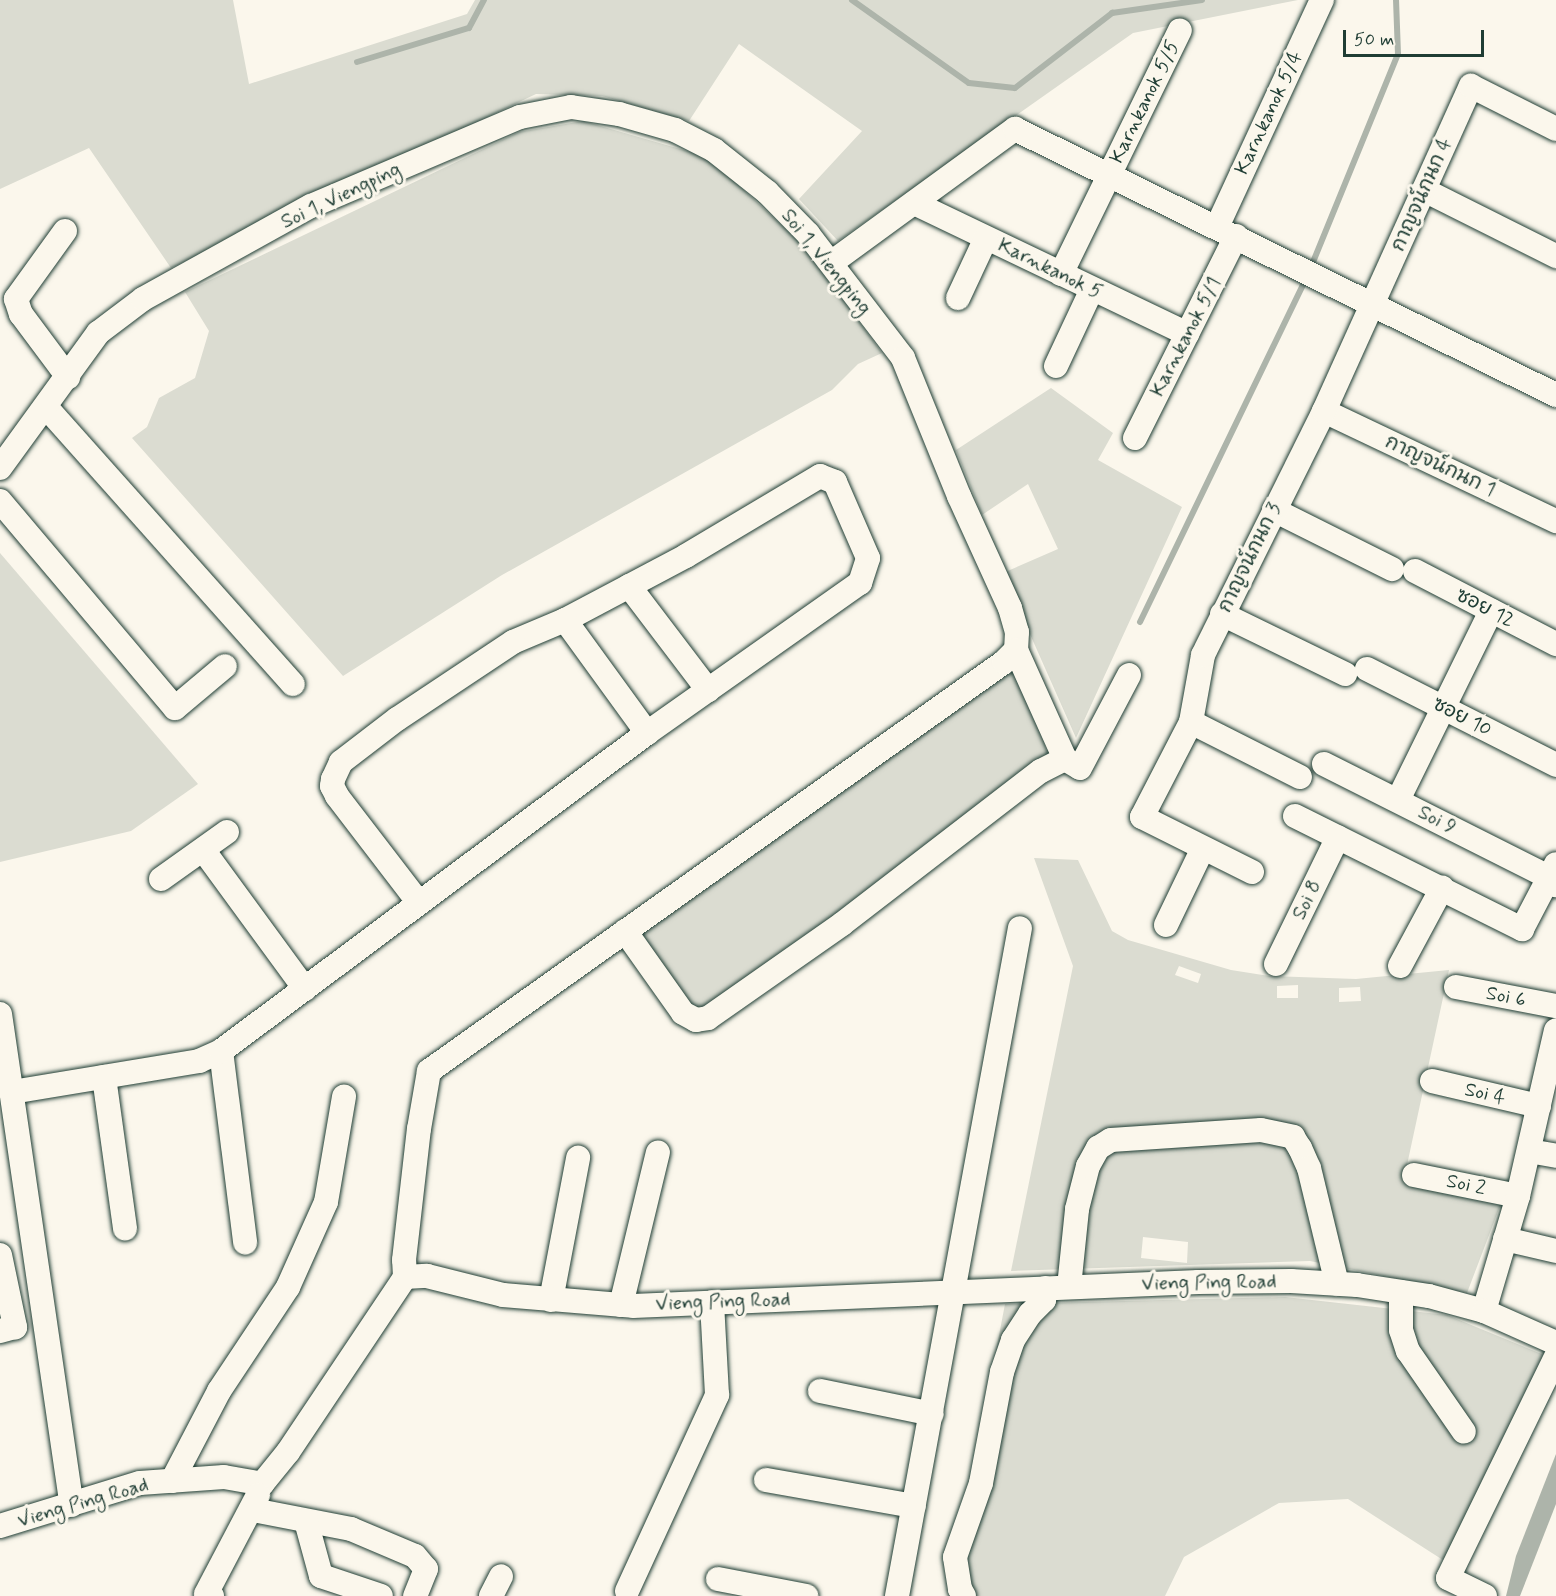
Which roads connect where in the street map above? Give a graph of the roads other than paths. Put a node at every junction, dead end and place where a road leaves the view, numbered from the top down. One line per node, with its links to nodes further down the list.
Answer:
1 (1322, 0): 8 (street, Karnkanok 5/4)
2 (1180, 30): 4 (street, Karnkanok 5/5)
3 (1556, 129): 5 (street, กาญจน์กนก 4)
4 (1110, 174): 6 (street); 8 (street); 12 (street, Karnkanok 5/5)
5 (1424, 190): 10 (street); 15 (street, กาญจน์กนก 4)
6 (914, 203): 9 (street, Karnkanok 5); 11 (street)
7 (65, 231): 18 (street)
8 (1226, 232): 15 (street); 16 (street, Karnkanok 5/1)
9 (986, 238): 12 (street, Karnkanok 5); 14 (street)
10 (1556, 256)
11 (831, 263): 18 (street, Soi 1, Viengping); 32 (street, Soi 1, Viengping)
12 (1061, 273): 13 (street, Karnkanok 5)
13 (1092, 289): 16 (street, Karnkanok 5); 17 (street)
14 (958, 298)
15 (1373, 304): 19 (street); 21 (street, กาญจน์กนก 3)
16 (1187, 334): 22 (street, Karnkanok 5/1)
17 (1056, 366)
18 (68, 377): 20 (street, Soi 1, Viengping)
19 (1556, 395)
20 (46, 407): 23 (street, Soi 1, Viengping); 35 (street)
21 (1324, 411): 25 (street, กาญจน์กนก 3); 26 (street, กาญจน์กนก 1)
22 (1135, 438)
23 (0, 468)
24 (0, 501): 33 (street)
25 (1274, 510): 28 (street, ซอย 12); 29 (street, กาญจน์กนก 3)
26 (1556, 521)
27 (629, 586): 30 (street); 36 (street); 36 (street)
28 (1491, 611): 31 (street, ซอย 12); 37 (street)
29 (1222, 614): 37 (street, ซอย 10); 38 (street, กาญจน์กนก 3)
30 (565, 620): 39 (street); 54 (street)
31 (1556, 644)
32 (1016, 650): 40 (street, Soi 1, Viengping); 57 (street)
33 (225, 666)
34 (1129, 675): 40 (street)
35 (293, 684)
36 (708, 690): 39 (street)
37 (1443, 707): 42 (street, ซอย 10); 44 (street)
38 (1191, 722): 43 (street); 48 (street, กาญจน์กนก 3)
39 (647, 734): 54 (street)
40 (1065, 759): 57 (street)
41 (1324, 764): 44 (street, Soi 9)
42 (1556, 765)
43 (1300, 777)
44 (1398, 800): 51 (street, Soi 9)
45 (1295, 816): 47 (street)
46 (227, 832): 49 (street)
47 (1338, 837): 53 (street); 58 (street, Soi 8)
48 (1203, 848): 50 (street); 55 (street)
49 (204, 851): 52 (street); 61 (street)
50 (1252, 872)
51 (1554, 875): 53 (street)
52 (161, 879)
53 (1442, 888): 59 (street)
54 (419, 903): 61 (street)
55 (1166, 925)
56 (1020, 928): 87 (street)
57 (625, 931): 83 (street)
58 (1276, 963)
59 (1400, 966)
60 (1455, 987): 62 (street, Soi 6)
61 (305, 989): 65 (street)
62 (1556, 1006)
63 (0, 1014): 69 (street)
64 (1556, 1030): 66 (street)
65 (221, 1052): 67 (street); 80 (street)
66 (1553, 1056): 71 (street)
67 (104, 1077): 69 (street); 78 (street)
68 (1432, 1081): 71 (street, Soi 4)
69 (12, 1092): 102 (street)
70 (344, 1097): 100 (street)
71 (1539, 1106): 72 (street)
72 (1529, 1151): 74 (street); 77 (street)
73 (658, 1152): 91 (street)
74 (1556, 1156)
75 (578, 1158): 89 (street)
76 (1414, 1175): 77 (street, Soi 2)
77 (1518, 1196): 79 (street)
78 (125, 1229)
79 (1505, 1239): 81 (street); 92 (street)
80 (245, 1242)
81 (1556, 1251)
82 (0, 1255): 93 (street)
83 (405, 1277): 89 (street, Vieng Ping Road); 101 (street)
84 (1337, 1284): 85 (street, Vieng Ping Road); 85 (street); 88 (street, Vieng Ping Road)
85 (1069, 1287): 86 (street, Vieng Ping Road)
86 (1045, 1288): 87 (street, Vieng Ping Road); 114 (street)
87 (952, 1292): 90 (street, Vieng Ping Road); 97 (street)
88 (1401, 1292): 92 (street, Vieng Ping Road); 98 (street)
89 (551, 1300): 91 (street, Vieng Ping Road)
90 (712, 1302): 91 (street, Vieng Ping Road); 108 (street)
91 (621, 1305)
92 (1484, 1311): 94 (street, Vieng Ping Road)
93 (0, 1331)
94 (1556, 1343)
95 (1556, 1357): 115 (street)
96 (820, 1391): 97 (street)
97 (932, 1414): 103 (street)
98 (1464, 1432)
99 (766, 1480): 103 (street)
100 (172, 1481): 101 (street, Vieng Ping Road); 102 (street, Vieng Ping Road)
101 (262, 1484): 104 (street)
102 (72, 1505): 106 (street, Vieng Ping Road)
103 (914, 1506): 113 (street)
104 (253, 1510): 105 (street); 109 (street)
105 (306, 1521): 110 (street); 111 (street)
106 (0, 1526)
107 (718, 1579): 112 (street)
108 (627, 1591)
109 (212, 1596)
110 (381, 1596)
111 (415, 1596)
112 (806, 1596)
113 (897, 1596)
114 (963, 1596)
115 (1485, 1596)

